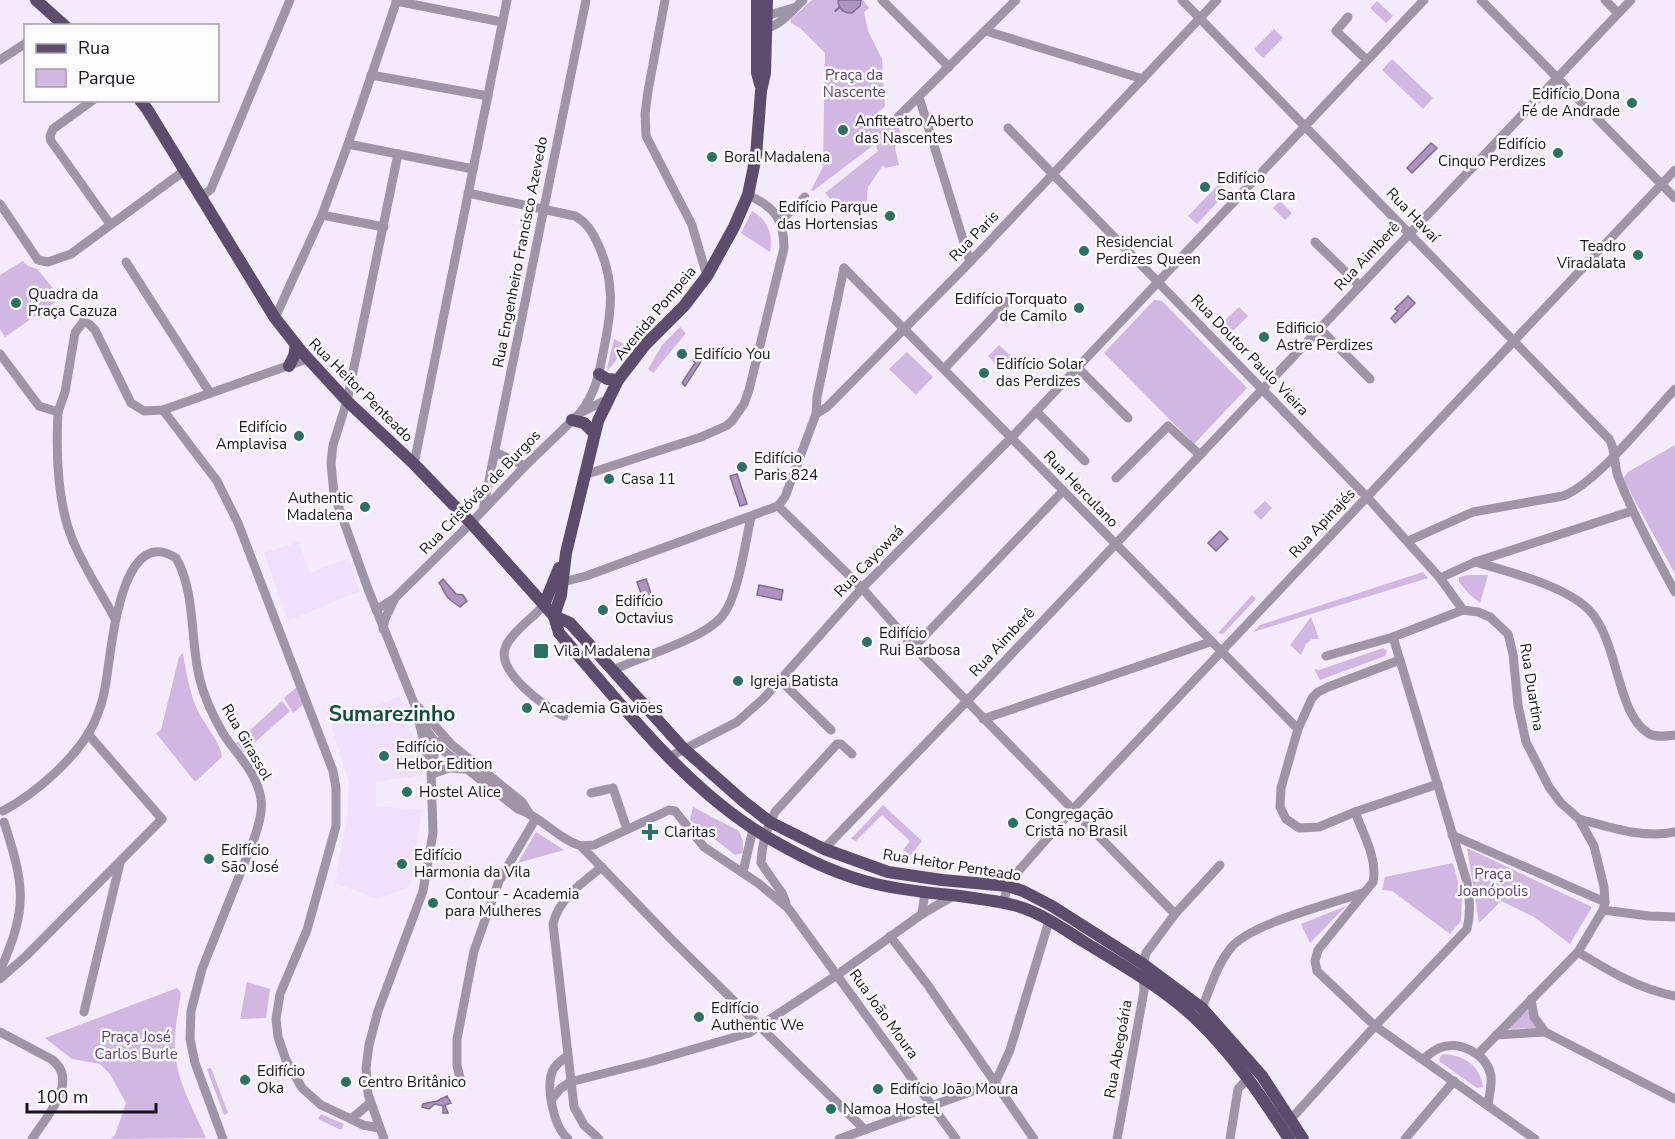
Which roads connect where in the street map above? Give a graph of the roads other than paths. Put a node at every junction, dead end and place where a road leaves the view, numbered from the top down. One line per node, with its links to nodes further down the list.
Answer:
1 (36, 0): 22 (main road)
2 (290, 0): 49 (street)
3 (507, 0): 21 (street)
4 (586, 0): 52 (street, Rua Engenheiro Francisco Azevedo)
5 (665, 0): 61 (street)
6 (757, 0): 23 (main road)
7 (767, 0): 23 (main road)
8 (882, 0): 28 (street)
9 (1016, 0): 24 (street)
10 (1182, 0): 20 (street, Rua Havaí)
11 (1217, 0): 20 (street, Rua Paris)
12 (1424, 0): 27 (street, Rua Cayowaá)
13 (1481, 0): 30 (street)
14 (1605, 0): 18 (street)
15 (1631, 0): 18 (street, Rua Aimberê)
16 (397, 1): 21 (street); 29 (street)
17 (801, 3): 23 (street)
18 (1618, 13): 30 (street, Rua Aimberê)
19 (1348, 17): 27 (street)
20 (1200, 18): 31 (street, Rua Paris); 37 (street, Rua Havaí)
21 (502, 22): 32 (street)
22 (59, 24)
23 (762, 24): 47 (main road, Avenida Pompeia)
24 (986, 31): 28 (street); 31 (street)
25 (24, 44): 26 (street)
26 (0, 60)
27 (1367, 60): 37 (street, Rua Cayowaá)
28 (949, 67): 33 (street)
29 (371, 75): 32 (street); 39 (street)
30 (1557, 77): 45 (street); 57 (street, Rua Aimberê)
31 (1143, 79): 44 (street, Rua Paris)
32 (488, 96): 41 (street)
33 (919, 97): 36 (street); 60 (street)
34 (90, 102): 55 (street)
35 (142, 102): 43 (main road, Rua Heitor Penteado)
36 (898, 117)
37 (1305, 126): 57 (street, Rua Havaí); 62 (street, Rua Cayowaá)
38 (1008, 128): 44 (street, Rua Doutor Paulo Vieira)
39 (348, 144): 40 (street); 53 (street)
40 (398, 154): 41 (street); 56 (street)
41 (473, 169): 46 (street)
42 (1675, 170): 45 (street, Rua Apinajés)
43 (184, 171): 49 (main road, Rua Heitor Penteado); 55 (street)
44 (1053, 174): 60 (street, Rua Paris); 62 (street, Rua Doutor Paulo Vieira)
45 (1661, 184): 50 (street); 68 (street, Rua Apinajés)
46 (468, 193): 52 (street); 95 (street)
47 (748, 195): 54 (street); 61 (main road, Avenida Pompeia)
48 (805, 197): 54 (street)
49 (200, 198): 65 (main road, Rua Heitor Penteado)
50 (1675, 198)
51 (0, 204): 55 (street)
52 (544, 208): 75 (street); 91 (street, Rua Engenheiro Francisco Azevedo)
53 (322, 215): 56 (street); 65 (street)
54 (780, 221): 97 (street)
55 (110, 224)
56 (384, 227): 82 (street)
57 (1409, 233): 63 (street, Rua Aimberê); 68 (street, Rua Havaí)
58 (1316, 242): 63 (street)
59 (126, 262): 80 (street)
60 (970, 262): 66 (street, Rua Paris)
61 (707, 276): 77 (main road, Avenida Pompeia)
62 (1157, 282): 73 (street, Rua Cayowaá); 79 (street, Rua Doutor Paulo Vieira)
63 (1360, 285): 67 (street, Rua Aimberê)
64 (1009, 300): 74 (street)
65 (275, 318): 69 (main road, Rua Heitor Penteado)
66 (905, 329): 74 (street, Rua Herculano); 86 (street, Rua Paris); 86 (street, Rua Herculano)
67 (1320, 329): 76 (street); 79 (street, Rua Aimberê)
68 (1515, 340): 92 (street, Rua Havaí); 100 (street, Rua Apinajés)
69 (296, 345): 71 (main road, Rua Heitor Penteado); 72 (main road)
70 (0, 354): 85 (street)
71 (307, 359): 72 (street); 82 (main road, Rua Heitor Penteado)
72 (289, 366): 80 (street)
73 (1077, 367): 84 (street, Rua Cayowaá); 88 (street)
74 (944, 369): 90 (street, Rua Herculano)
75 (599, 374): 77 (main road); 87 (street)
76 (1370, 379)
77 (618, 380): 81 (main road, Avenida Pompeia)
78 (1675, 389): 92 (street)
79 (1262, 390): 93 (street, Rua Aimberê); 100 (street, Rua Doutor Paulo Vieira)
80 (210, 393): 83 (street)
81 (608, 399): 87 (street, Rua Cristóvão de Burgos); 89 (main road, Avenida Pompeia)
82 (347, 401): 95 (main road, Rua Heitor Penteado); 113 (street)
83 (163, 410): 85 (street); 204 (street)
84 (1036, 411): 90 (street, Rua Cayowaá); 94 (street)
85 (58, 412): 120 (street)
86 (816, 414): 101 (street, Rua Paris)
87 (576, 416): 89 (main road); 96 (street, Rua Cristóvão de Burgos)
88 (1128, 418)
89 (594, 433): 97 (main road, Avenida Pompeia)
90 (1011, 438): 99 (street, Rua Herculano); 112 (street, Rua Cayowaá)
91 (495, 452): 96 (street); 102 (street, Rua Engenheiro Francisco Azevedo)
92 (1616, 453): 103 (street); 106 (street)
93 (1200, 455): 98 (street); 107 (street, Rua Aimberê)
94 (1085, 461)
95 (414, 464): 105 (main road, Rua Heitor Penteado)
96 (525, 466): 102 (street, Rua Cristóvão de Burgos)
97 (584, 475): 110 (main road, Avenida Pompeia)
98 (1116, 478)
99 (1062, 492): 107 (street, Rua Herculano); 124 (street)
100 (1367, 497): 106 (street, Rua Doutor Paulo Vieira); 125 (street, Rua Apinajés)
101 (778, 507): 104 (street); 112 (street)
102 (483, 510): 105 (street, Rua Cristóvão de Burgos)
103 (1632, 511): 108 (street); 114 (street)
104 (751, 517): 110 (street); 128 (street)
105 (471, 523): 111 (main road, Rua Heitor Penteado); 115 (street, Rua Cristóvão de Burgos)
106 (1408, 541): 109 (street, Rua Doutor Paulo Vieira)
107 (1115, 545): 123 (street, Rua Herculano); 130 (street, Rua Aimberê)
108 (1475, 562): 109 (street); 137 (street)
109 (1440, 578): 118 (street, Rua Doutor Paulo Vieira)
110 (560, 580): 111 (main road); 116 (main road, Avenida Pompeia); 119 (main road, Avenida Pompeia)
111 (525, 584): 116 (main road, Rua Heitor Penteado)
112 (862, 588): 124 (street); 129 (street, Rua Cayowaá)
113 (368, 589): 115 (street); 117 (street)
114 (1675, 592)
115 (395, 598): 117 (street, Rua Cristóvão de Burgos); 121 (street)
116 (544, 605): 119 (main road, Rua Heitor Penteado); 132 (street)
117 (376, 610): 121 (street)
118 (1462, 610): 122 (street); 150 (street, Rua Duartina)
119 (554, 616): 128 (main road, Rua Heitor Penteado); 141 (main road, Rua Heitor Penteado)
120 (115, 619): 136 (street); 210 (street, Rua Girassol)
121 (383, 628): 131 (street)
122 (1393, 637): 126 (street); 127 (street)
123 (1210, 642): 125 (street, Rua Herculano); 133 (street)
124 (914, 647): 130 (street)
125 (1220, 652): 134 (street, Rua Herculano); 146 (street, Rua Apinajés)
126 (1326, 657)
127 (1400, 660): 134 (street); 144 (street)
128 (613, 670): 139 (main road, Rua Heitor Penteado)
129 (780, 680): 135 (street); 139 (street, Rua Cayowaá)
130 (967, 701): 133 (street); 158 (street, Rua Aimberê)
131 (416, 705): 138 (street); 143 (street)
132 (564, 716)
133 (983, 719): 146 (street)
134 (1298, 729): 147 (street)
135 (831, 730)
136 (88, 734): 149 (street); 159 (street)
137 (1675, 735)
138 (445, 745): 142 (street); 143 (street); 148 (street)
139 (683, 748): 141 (street, Rua Cayowaá); 151 (main road, Rua Heitor Penteado)
140 (852, 754): 151 (street, Rua João Moura)
141 (669, 757): 152 (main road, Rua Heitor Penteado)
142 (464, 769): 143 (street); 148 (street)
143 (433, 774): 201 (street)
144 (1438, 784): 147 (street); 155 (street)
145 (591, 793): 153 (street)
146 (1073, 809): 164 (street, Rua Apinajés); 172 (street)
147 (1355, 812): 166 (street)
148 (532, 815): 157 (street); 195 (street)
149 (3, 817): 178 (street)
150 (1579, 819): 154 (street); 169 (street, Rua Duartina)
151 (770, 822): 156 (street, Rua João Moura); 158 (main road, Rua Heitor Penteado)
152 (753, 829): 156 (main road, Rua Heitor Penteado); 162 (street)
153 (627, 830): 157 (street, Rua João Moura); 162 (street, Rua João Moura)
154 (1675, 832)
155 (1452, 835): 169 (street); 186 (street)
156 (765, 836): 165 (main road, Rua Heitor Penteado); 170 (street, Rua João Moura)
157 (581, 846): 161 (street)
158 (824, 849): 163 (main road, Rua Heitor Penteado)
159 (120, 863): 181 (street); 185 (street)
160 (1220, 865): 172 (street)
161 (602, 867): 187 (street); 192 (street)
162 (743, 872): 170 (street, Rua João Moura)
163 (942, 880): 164 (main road, Rua Heitor Penteado); 165 (main road)
164 (1008, 886): 167 (main road); 168 (street, Rua Apinajés); 177 (main road, Rua Heitor Penteado)
165 (924, 892): 167 (main road, Rua Heitor Penteado); 171 (street)
166 (1364, 893): 184 (street); 186 (street)
167 (956, 897): 168 (main road, Rua Heitor Penteado); 171 (street)
168 (1003, 903): 174 (main road, Rua Heitor Penteado)
169 (1604, 906): 173 (street); 176 (street)
170 (788, 908): 179 (street, Rua João Moura)
171 (922, 914): 175 (street)
172 (1175, 914): 177 (street)
173 (1675, 917)
174 (1049, 921): 180 (main road, Rua Heitor Penteado); 198 (street)
175 (890, 936): 179 (street); 198 (street)
176 (1578, 952): 182 (street); 183 (street)
177 (1143, 964): 180 (street, Rua Abegoária); 184 (main road, Rua Heitor Penteado)
178 (0, 971)
179 (837, 975): 187 (street); 203 (street, Rua João Moura)
180 (1144, 978): 194 (main road, Rua Heitor Penteado); 217 (street, Rua Abegoária)
181 (0, 979)
182 (1675, 996)
183 (1531, 999): 189 (street); 190 (street)
184 (1202, 1008): 205 (main road, Rua Heitor Penteado)
185 (84, 1012)
186 (1375, 1026): 193 (street); 205 (street)
187 (762, 1027): 197 (street); 207 (street)
188 (0, 1032): 209 (street)
189 (1545, 1032): 190 (street); 199 (street)
190 (1496, 1035): 191 (street)
191 (1478, 1054): 193 (street); 202 (street)
192 (567, 1056): 197 (street); 200 (street)
193 (1423, 1059): 196 (street)
194 (1248, 1078): 218 (street); 219 (main road, Rua Heitor Penteado)
195 (461, 1081)
196 (1454, 1081): 202 (street); 221 (street)
197 (570, 1082): 200 (street); 213 (street)
198 (995, 1083): 203 (street); 216 (street)
199 (1675, 1099)
200 (552, 1100): 212 (street)
201 (370, 1103): 204 (street); 206 (street)
202 (1488, 1105): 222 (street)
203 (932, 1107): 207 (street); 215 (street, Rua João Moura)
204 (351, 1119): 206 (street)
205 (1291, 1119): 220 (main road, Rua Heitor Penteado)
206 (379, 1128): 211 (street)
207 (865, 1130): 208 (street)
208 (852, 1137): 214 (street)
209 (32, 1139)
210 (223, 1139)
211 (384, 1139)
212 (568, 1139)
213 (599, 1139)
214 (839, 1139)
215 (956, 1139)
216 (1034, 1139)
217 (1117, 1139)
218 (1230, 1139)
219 (1289, 1139)
220 (1303, 1139)
221 (1405, 1139)
222 (1535, 1139)

